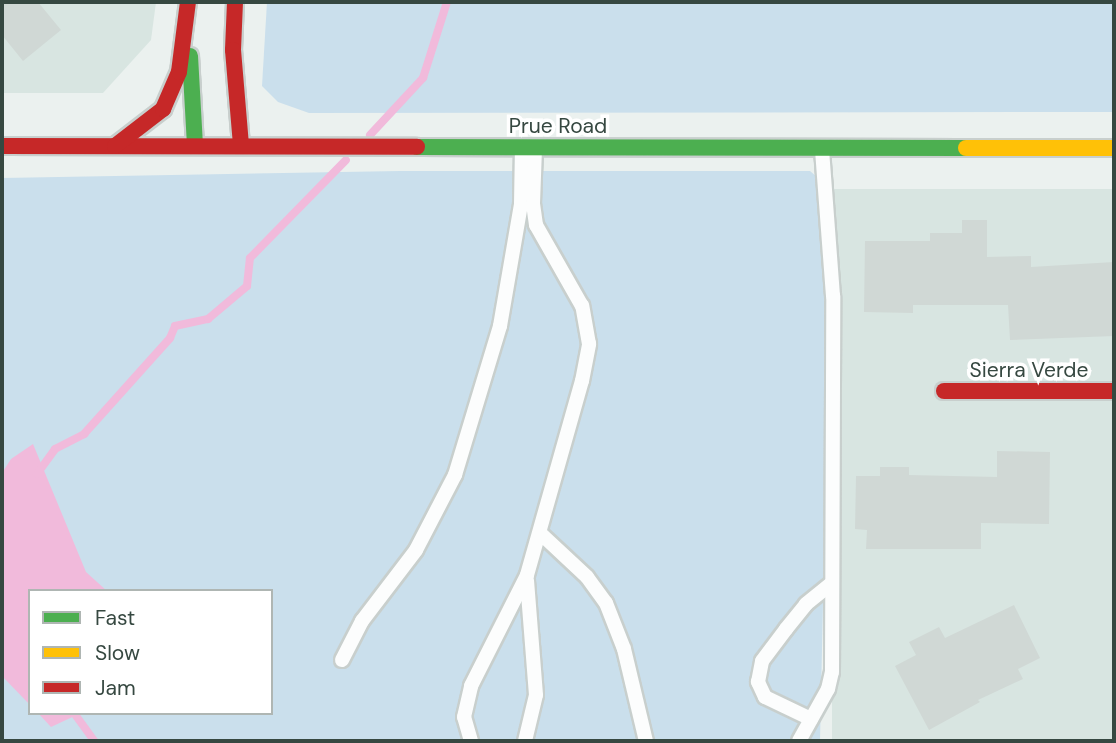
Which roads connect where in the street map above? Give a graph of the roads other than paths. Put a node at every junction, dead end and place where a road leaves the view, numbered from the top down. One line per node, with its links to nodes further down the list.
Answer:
1 (188, 2): 4 (main road); 5 (main road)
2 (236, 2): 6 (main road)
3 (2, 146): 4 (main road, Prue Road)
4 (115, 146): 5 (main road, Prue Road)
5 (195, 146): 6 (main road, Prue Road)
6 (241, 146): 7 (main road, Prue Road)
7 (523, 147): 8 (main road, Prue Road); 12 (lane); 15 (lane)
8 (822, 147): 9 (main road, Prue Road); 14 (lane)
9 (1114, 148)
10 (944, 391): 11 (main road, Sierra Verde)
11 (1114, 391)
12 (540, 533): 13 (lane); 19 (lane)
13 (527, 575): 17 (lane); 18 (lane)
14 (832, 583): 16 (lane); 16 (lane)
15 (342, 660)
16 (811, 719): 20 (lane)
17 (471, 741)
18 (525, 741)
19 (646, 741)
20 (799, 741)

